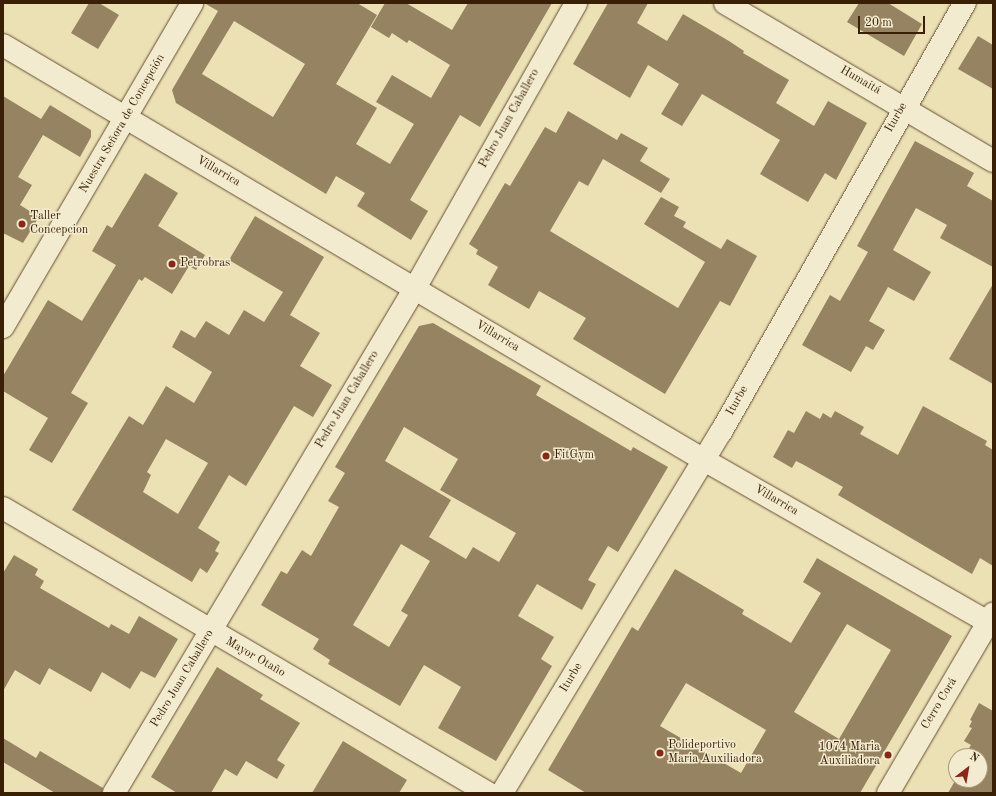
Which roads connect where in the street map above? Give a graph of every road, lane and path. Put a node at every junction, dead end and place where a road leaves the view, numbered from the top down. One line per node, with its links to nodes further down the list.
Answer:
1 (192, 3): 7 (street, Nuestra Señora de Concepción)
2 (576, 3): 9 (street, Pedro Juan Caballero)
3 (725, 3): 6 (street, Humaitá)
4 (965, 3): 6 (street, Iturbe)
5 (3, 45): 7 (street, Villarrica)
6 (904, 107): 8 (street, Humaitá); 11 (street, Iturbe)
7 (126, 119): 9 (street, Villarrica); 10 (street, Nuestra Señora de Concepción)
8 (993, 161)
9 (415, 288): 11 (street, Villarrica); 14 (street, Pedro Juan Caballero)
10 (3, 327)
11 (704, 460): 13 (street, Villarrica); 17 (street, Iturbe)
12 (3, 508): 14 (street, Mayor Otaño)
13 (991, 620): 18 (street, Cerro Corá)
14 (211, 632): 15 (street, Pedro Juan Caballero); 16 (street, Mayor Otaño)
15 (114, 793)
16 (488, 793)
17 (502, 793)
18 (888, 793)

